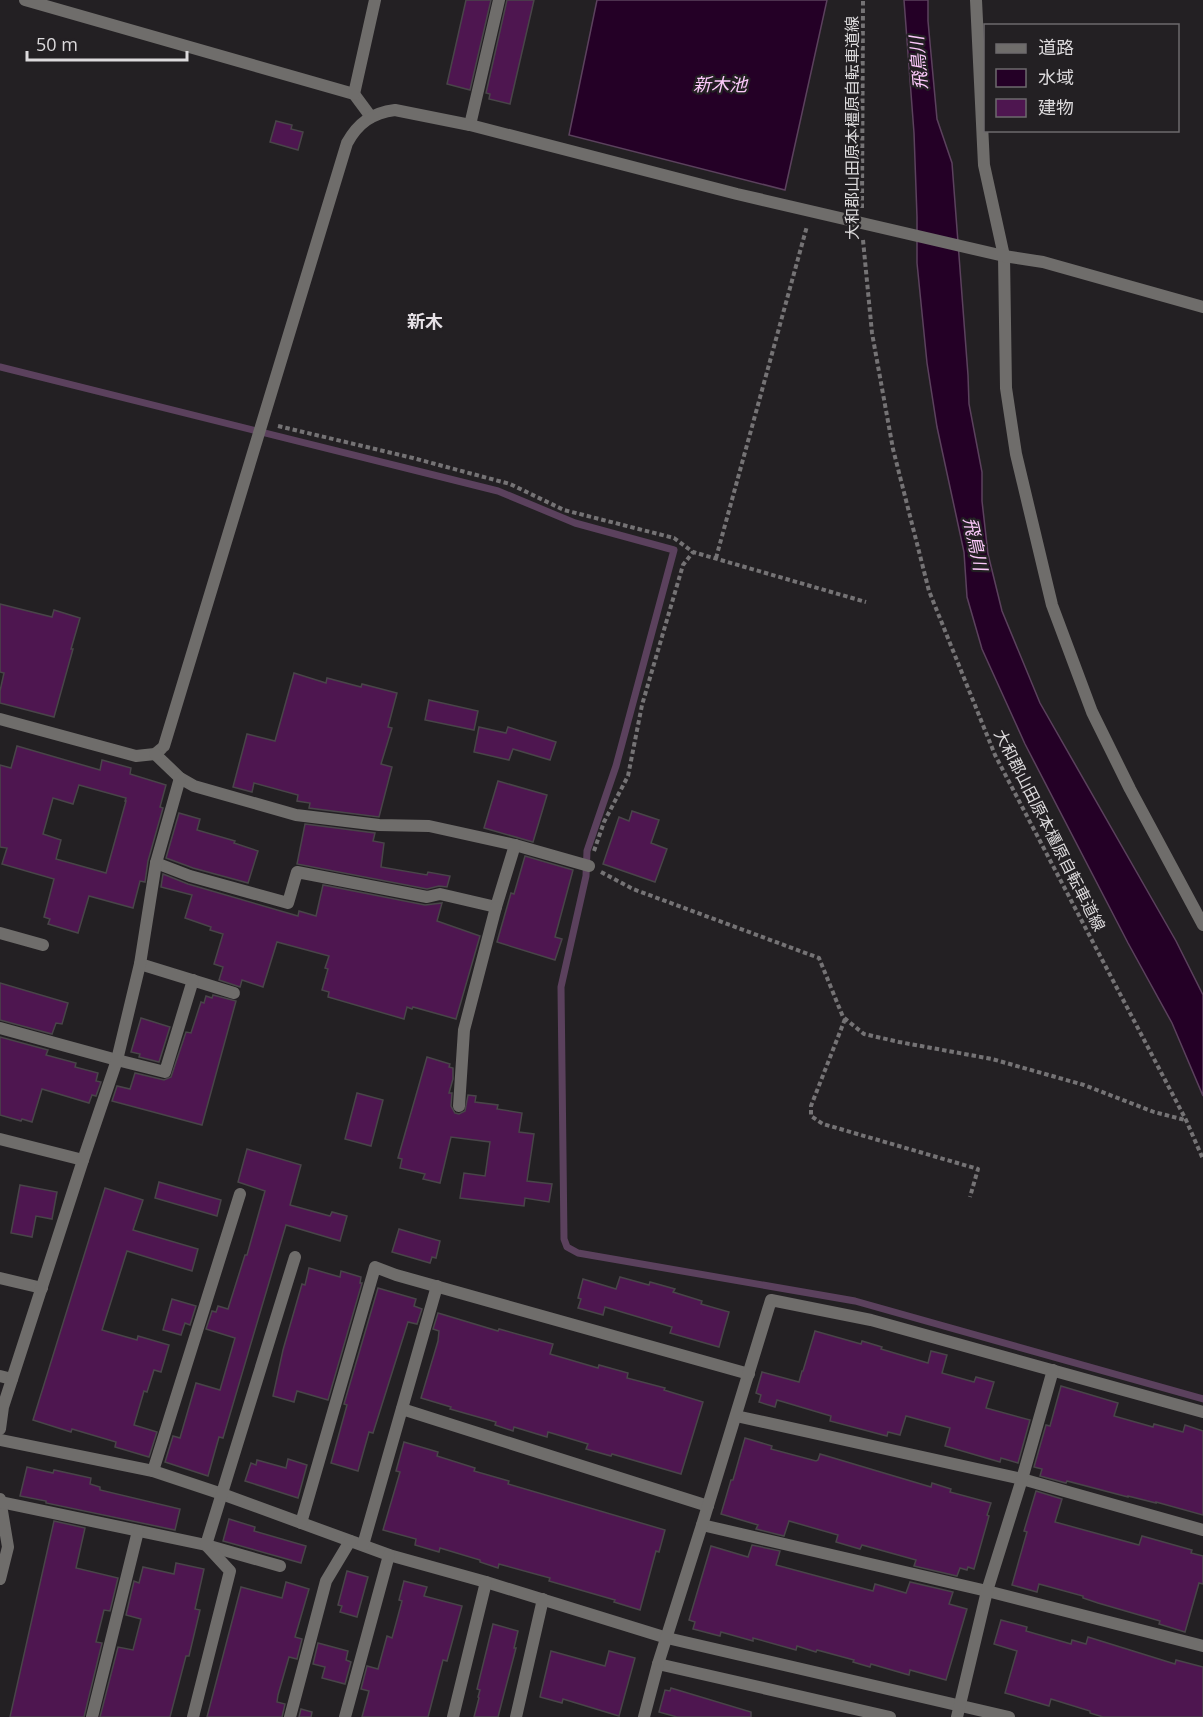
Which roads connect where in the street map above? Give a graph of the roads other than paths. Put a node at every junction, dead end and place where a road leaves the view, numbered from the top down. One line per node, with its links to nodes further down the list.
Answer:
1 (25, 0): 5 (street)
2 (375, 0): 5 (street)
3 (499, 0): 7 (street)
4 (976, 0): 8 (street)
5 (354, 94): 6 (street)
6 (371, 117): 7 (street); 11 (street)
7 (470, 125): 8 (street)
8 (998, 254): 9 (street); 17 (street)
9 (1203, 307)
10 (0, 719): 11 (street)
11 (160, 750): 12 (street)
12 (180, 777): 13 (street); 14 (street)
13 (515, 845): 15 (street); 16 (street)
14 (156, 863): 16 (street); 20 (street)
15 (589, 866)
16 (496, 907): 25 (street)
17 (1203, 925)
18 (0, 933): 19 (street)
19 (43, 945)
20 (140, 964): 21 (street); 24 (street)
21 (193, 980): 22 (street); 24 (street)
22 (234, 993)
23 (0, 1028): 24 (street)
24 (117, 1060): 27 (street)
25 (459, 1106)
26 (0, 1139): 27 (street)
27 (83, 1160): 32 (street)
28 (240, 1194): 41 (street)
29 (294, 1257): 43 (street)
30 (0, 1278): 32 (street)
31 (437, 1286): 34 (street); 36 (street); 46 (street)
32 (42, 1288): 35 (street)
33 (1053, 1371): 34 (street); 37 (street); 42 (street)
34 (749, 1374): 38 (street)
35 (6, 1377): 39 (street)
36 (402, 1409): 45 (street); 52 (street)
37 (1203, 1412)
38 (735, 1416): 42 (street); 45 (street)
39 (0, 1429)
40 (0, 1440): 41 (street)
41 (153, 1471): 43 (street)
42 (1022, 1479): 48 (street); 57 (street)
43 (222, 1494): 46 (street); 51 (street)
44 (0, 1500): 49 (street); 55 (street)
45 (708, 1506): 47 (street)
46 (301, 1523): 50 (street)
47 (702, 1525): 57 (street); 59 (street)
48 (1203, 1530)
49 (138, 1531): 51 (street); 63 (street)
50 (350, 1541): 52 (street); 65 (street)
51 (206, 1545): 54 (street); 64 (street)
52 (363, 1545): 53 (street)
53 (389, 1555): 56 (street); 66 (street)
54 (280, 1566)
55 (0, 1580)
56 (486, 1582): 58 (street); 67 (street)
57 (987, 1591): 60 (street); 62 (street)
58 (543, 1599): 59 (street); 68 (street)
59 (667, 1638): 61 (street); 62 (street)
60 (1203, 1646)
61 (658, 1664): 69 (street); 70 (street)
62 (958, 1711): 71 (street)
63 (92, 1717)
64 (193, 1717)
65 (290, 1717)
66 (345, 1717)
67 (453, 1717)
68 (516, 1717)
69 (645, 1717)
70 (890, 1717)
71 (1009, 1717)

